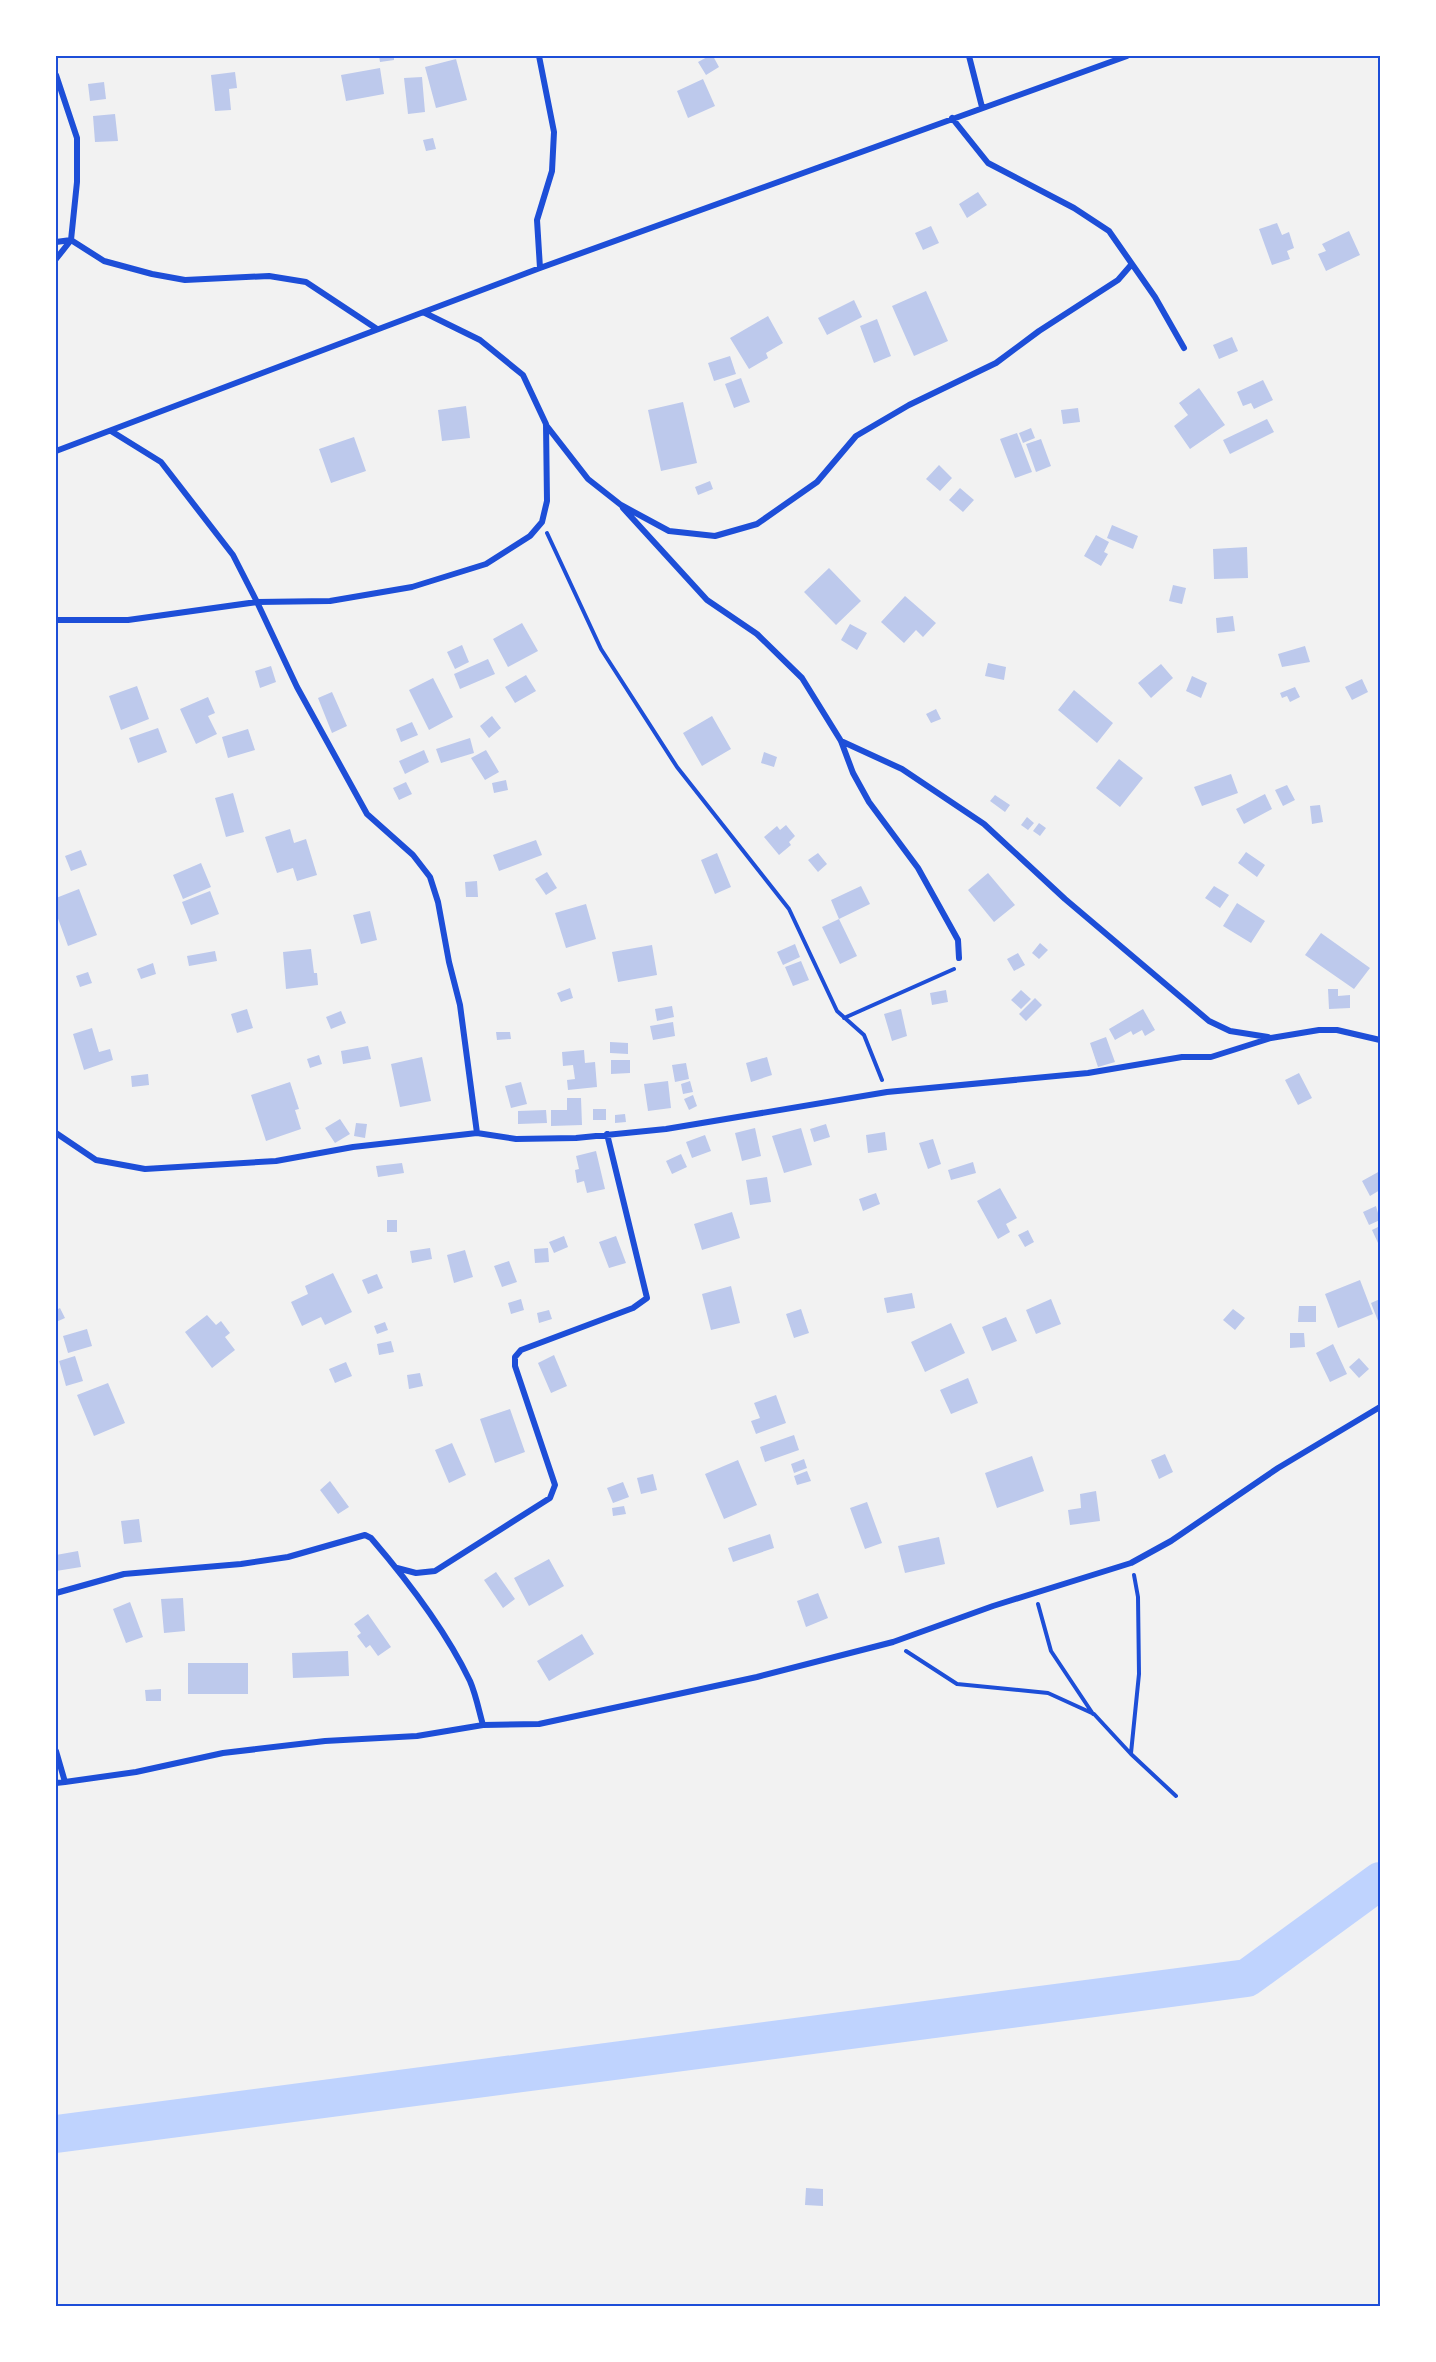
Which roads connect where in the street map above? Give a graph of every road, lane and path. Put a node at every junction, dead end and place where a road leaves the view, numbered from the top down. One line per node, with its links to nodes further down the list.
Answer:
1 (539, 56): 11 (street)
2 (969, 56): 5 (street)
3 (1127, 56): 5 (street)
4 (56, 75): 7 (street)
5 (982, 107): 6 (street)
6 (952, 118): 10 (street); 11 (street)
7 (71, 240): 8 (street); 9 (street); 13 (street)
8 (56, 242)
9 (56, 259)
10 (1131, 265): 14 (street); 18 (street)
11 (540, 268): 12 (street)
12 (425, 313): 13 (street); 15 (street)
13 (377, 329): 16 (street)
14 (1184, 348)
15 (546, 424): 18 (street); 19 (street)
16 (111, 431): 17 (street); 20 (street)
17 (56, 451)
18 (621, 505): 22 (street)
19 (542, 522): 20 (street); 24 (path)
20 (257, 602): 21 (street); 28 (street)
21 (56, 621)
22 (841, 741): 23 (street); 25 (street)
23 (959, 958): 24 (path)
24 (844, 1018): 27 (path)
25 (1271, 1038): 26 (street); 27 (street)
26 (1380, 1040)
27 (887, 1092): 30 (street)
28 (477, 1133): 29 (street); 30 (street)
29 (56, 1134)
30 (607, 1134): 33 (street)
31 (1380, 1407): 32 (street)
32 (1131, 1563): 35 (street); 40 (path)
33 (398, 1568): 34 (street); 38 (street)
34 (56, 1593)
35 (1035, 1594): 36 (street); 37 (path)
36 (893, 1642): 37 (path); 38 (street)
37 (1094, 1714): 40 (path)
38 (483, 1725): 41 (street)
39 (56, 1751): 41 (street)
40 (1131, 1754): 43 (path)
41 (65, 1782): 42 (street)
42 (56, 1784)
43 (1176, 1796)

